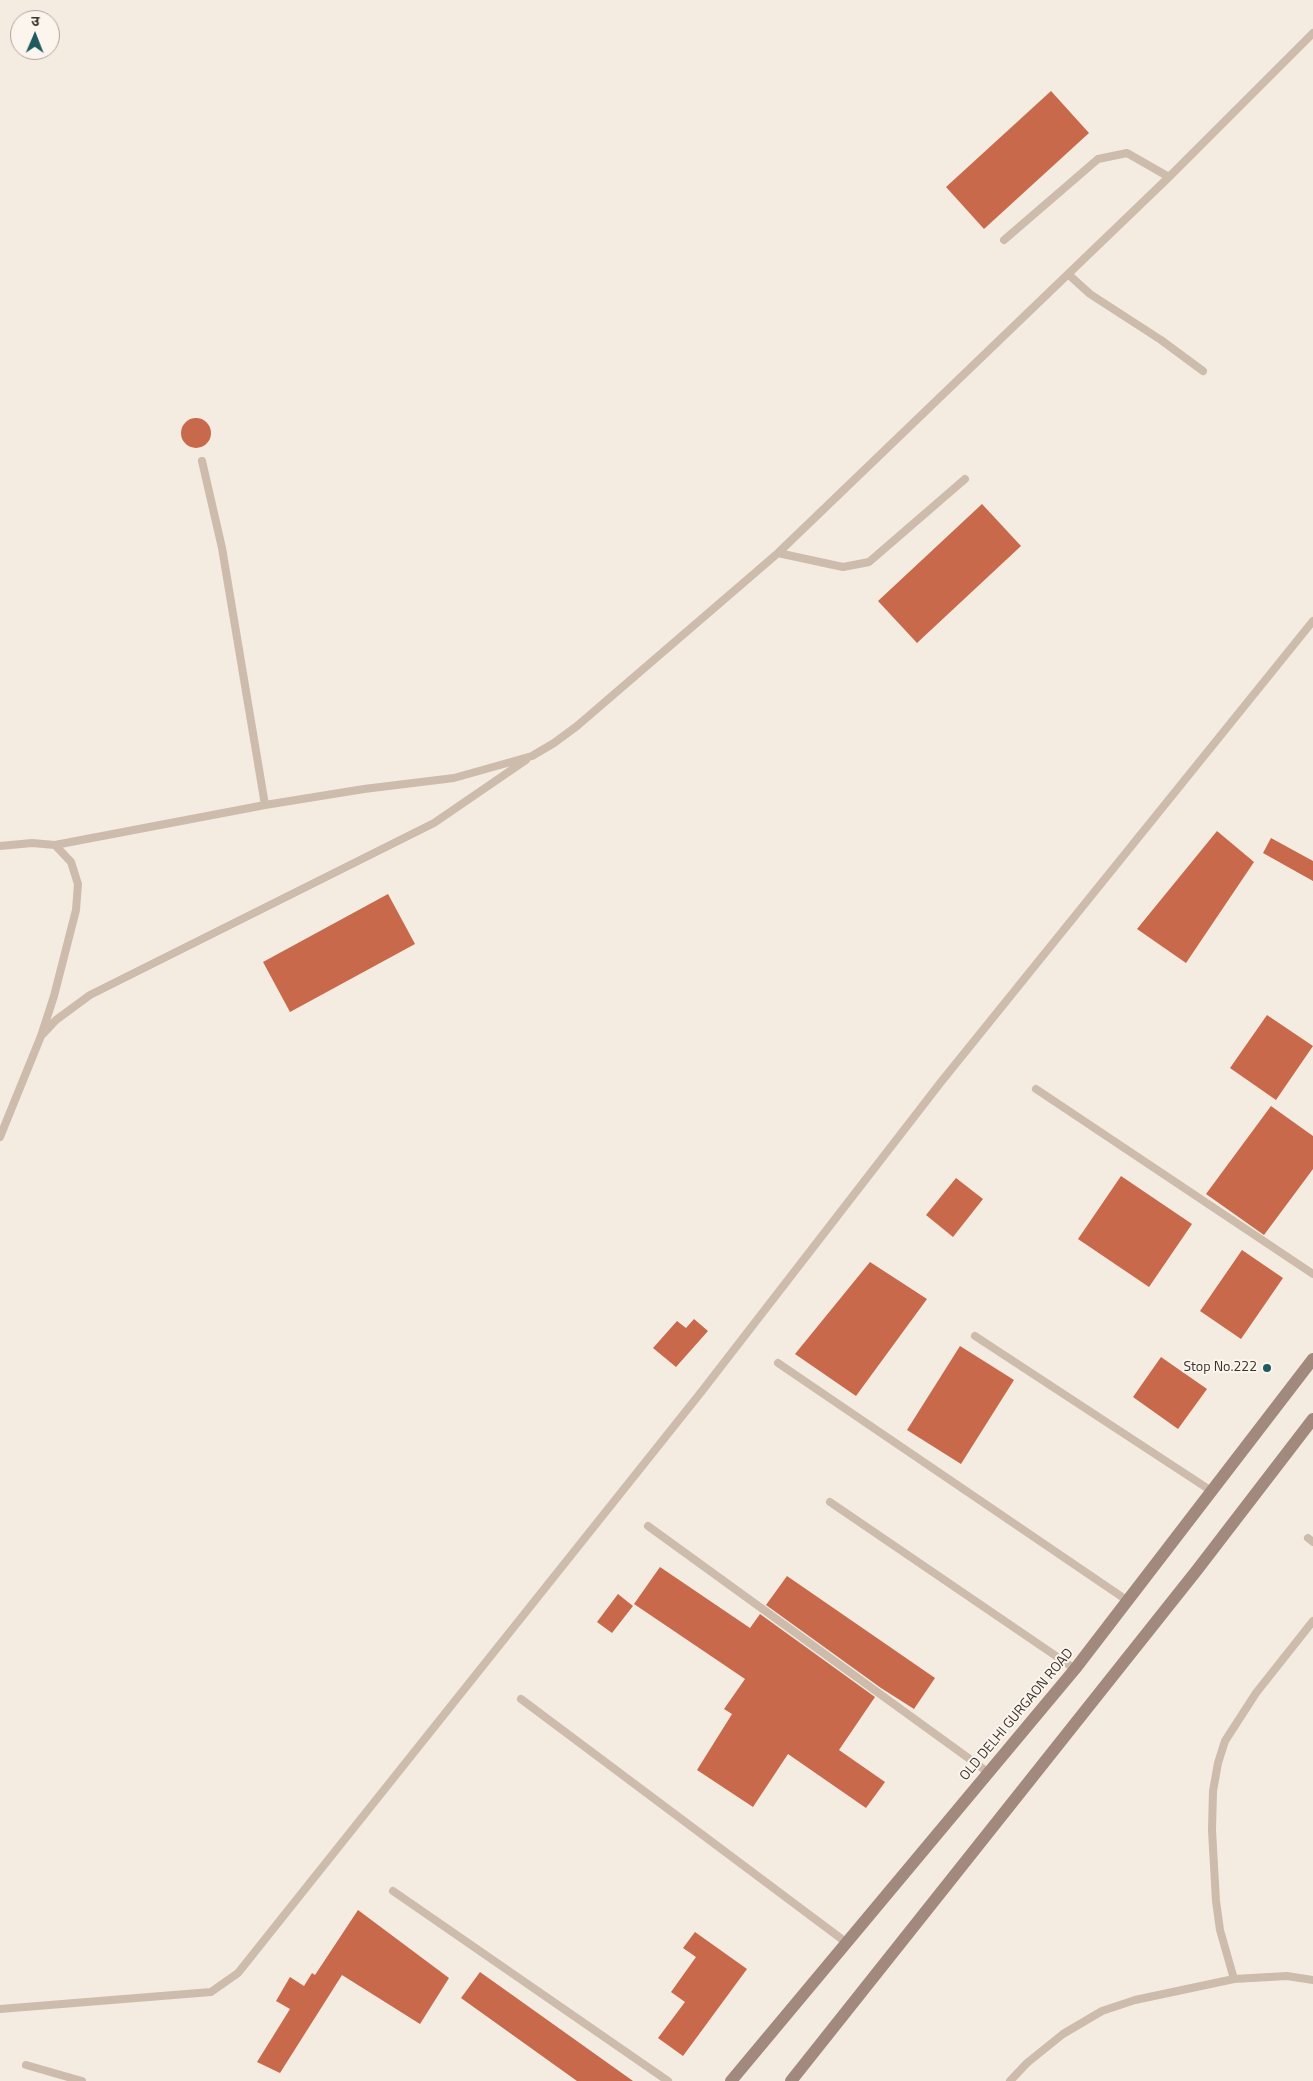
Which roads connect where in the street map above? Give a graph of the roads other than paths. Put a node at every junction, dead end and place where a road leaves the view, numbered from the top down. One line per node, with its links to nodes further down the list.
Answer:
1 (1313, 33): 2 (lane)
2 (1169, 177): 3 (lane); 4 (lane)
3 (1004, 240)
4 (1068, 274): 5 (lane); 8 (lane)
5 (1203, 371)
6 (202, 461): 11 (lane)
7 (965, 479): 8 (lane)
8 (778, 553): 10 (lane)
9 (1313, 620): 34 (lane)
10 (532, 756): 11 (lane); 14 (lane)
11 (265, 805): 12 (lane)
12 (55, 845): 13 (lane); 14 (lane)
13 (0, 846)
14 (41, 1036): 16 (lane)
15 (1036, 1089): 17 (lane)
16 (0, 1137)
17 (1313, 1274)
18 (975, 1336): 22 (lane)
19 (1313, 1359): 22 (main road, OLD DELHI GURGAON ROAD)
20 (778, 1363): 25 (lane)
21 (1313, 1419): 39 (main road)
22 (1213, 1492): 25 (main road, OLD DELHI GURGAON ROAD)
23 (830, 1502): 27 (lane)
24 (648, 1526): 29 (lane)
25 (1128, 1601): 27 (main road, OLD DELHI GURGAON ROAD)
26 (1313, 1621): 32 (lane)
27 (1075, 1669): 29 (main road, OLD DELHI GURGAON ROAD)
28 (521, 1699): 31 (lane)
29 (989, 1773): 31 (main road, OLD DELHI GURGAON ROAD)
30 (393, 1891): 37 (lane)
31 (847, 1943): 38 (main road, OLD DELHI GURGAON ROAD)
32 (1234, 1979): 33 (lane); 40 (lane)
33 (1313, 1980)
34 (0, 2009)
35 (26, 2065): 36 (lane)
36 (82, 2081)
37 (668, 2081)
38 (731, 2081)
39 (791, 2081)
40 (1010, 2081)

